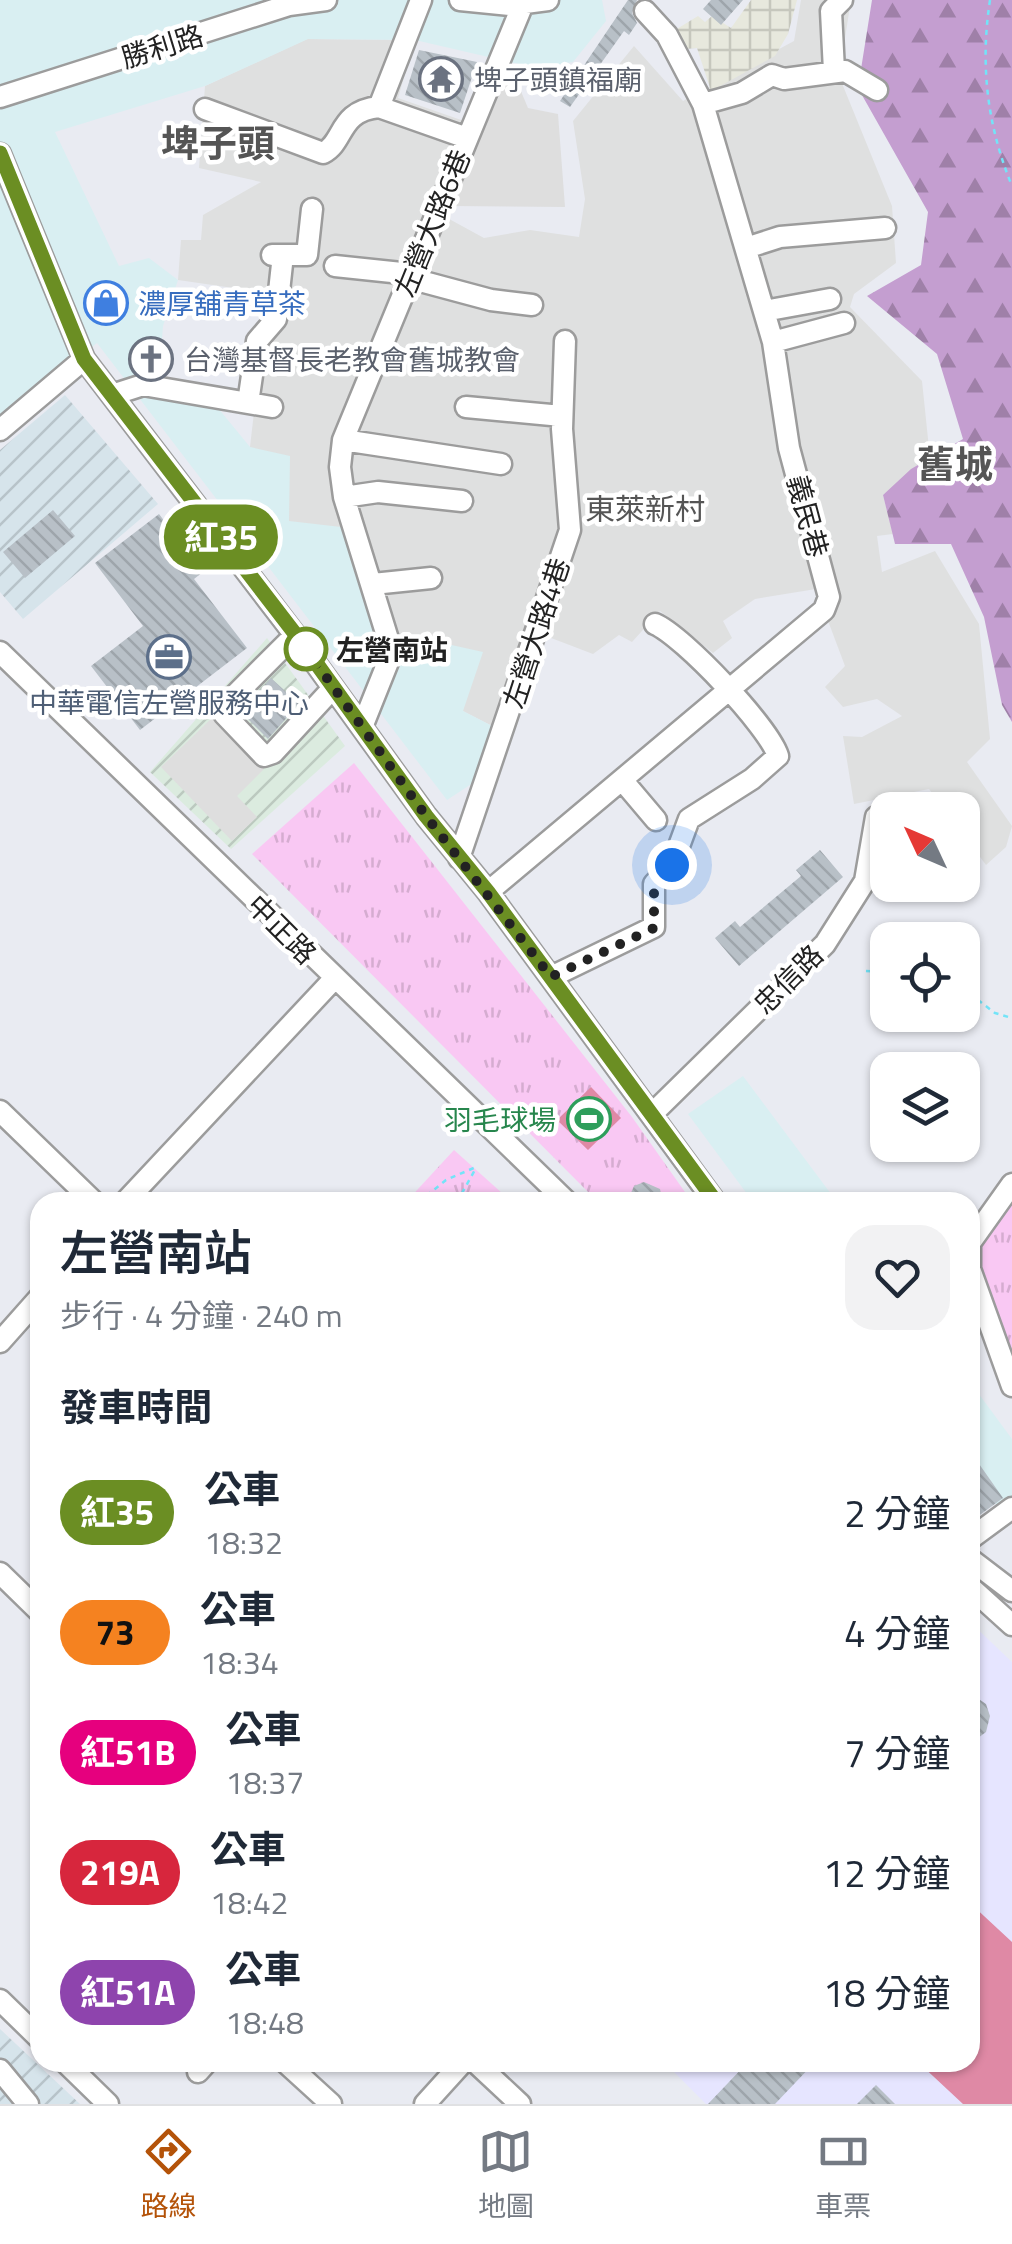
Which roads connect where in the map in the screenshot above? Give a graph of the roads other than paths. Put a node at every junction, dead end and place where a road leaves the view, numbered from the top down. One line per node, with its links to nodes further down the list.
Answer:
1 (326, 0): 10 (street, 勝利路)
2 (421, 0): 12 (street)
3 (460, 0): 6 (street)
4 (548, 0): 6 (street)
5 (842, 0): 8 (street)
6 (524, 4): 14 (street, 左營大路6巷)
7 (646, 11): 11 (street, 義民巷)
8 (834, 71): 9 (street); 11 (street)
9 (877, 90)
10 (0, 97)
11 (703, 104): 18 (street, 義民巷)
12 (379, 107): 13 (street); 14 (street)
13 (205, 109)
14 (466, 138): 20 (street, 左營大路6巷)
15 (0, 154): 27 (street)
16 (312, 209): 29 (street)
17 (885, 228): 18 (street)
18 (746, 248): 23 (street, 義民巷)
19 (335, 266): 20 (street)
20 (410, 276): 22 (street); 34 (street, 左營大路6巷)
21 (830, 299): 23 (street)
22 (532, 305)
23 (764, 311): 26 (street, 義民巷)
24 (844, 323): 26 (street)
25 (564, 341): 32 (street, 左營大路4巷)
26 (773, 342): 44 (street, 義民巷)
27 (84, 359): 28 (street); 33 (street)
28 (112, 394): 29 (street); 41 (street)
29 (248, 403): 30 (street)
30 (272, 407)
31 (466, 407): 32 (street)
32 (562, 416): 49 (street, 左營大路4巷)
33 (0, 430)
34 (342, 440): 35 (street); 36 (street, 左營大路6巷)
35 (501, 464)
36 (344, 498): 37 (street); 39 (street, 左營大路6巷)
37 (462, 501)
38 (431, 578): 39 (street)
39 (373, 584): 45 (street, 左營大路6巷)
40 (656, 624): 44 (street)
41 (296, 635): 43 (street); 43 (street)
42 (0, 652): 52 (street, 中正路)
43 (334, 688): 45 (street)
44 (728, 692): 46 (street, 義民巷); 51 (street)
45 (362, 728): 49 (street)
46 (624, 781): 47 (street); 50 (street, 義民巷)
47 (656, 820)
48 (870, 852): 54 (street, 忠信路)
49 (459, 858): 50 (street)
50 (488, 892): 51 (street)
51 (551, 977): 54 (street)
52 (333, 980): 57 (street); 58 (street, 中正路)
53 (0, 1111): 56 (street)
54 (652, 1114): 59 (street)
55 (1012, 1184): 60 (street)
56 (84, 1192)
57 (135, 1192)
58 (556, 1192)
59 (709, 1192)
60 (980, 1230)
61 (980, 1298): 64 (street)
62 (30, 1308): 63 (street)
63 (0, 1342)
64 (1012, 1386)
65 (1012, 1508): 66 (street)
66 (980, 1532)
67 (980, 1566): 69 (street)
68 (0, 1574): 71 (street)
69 (1012, 1590)
70 (980, 1596): 72 (street)
71 (30, 1602)
72 (1012, 1625)
73 (0, 2000): 74 (street)
74 (30, 2029)
75 (0, 2070): 80 (street)
76 (75, 2072): 81 (street)
77 (296, 2072): 82 (street)
78 (454, 2072): 83 (street)
79 (486, 2072): 84 (street)
80 (28, 2104)
81 (108, 2104)
82 (330, 2104)
83 (425, 2104)
84 (520, 2104)

